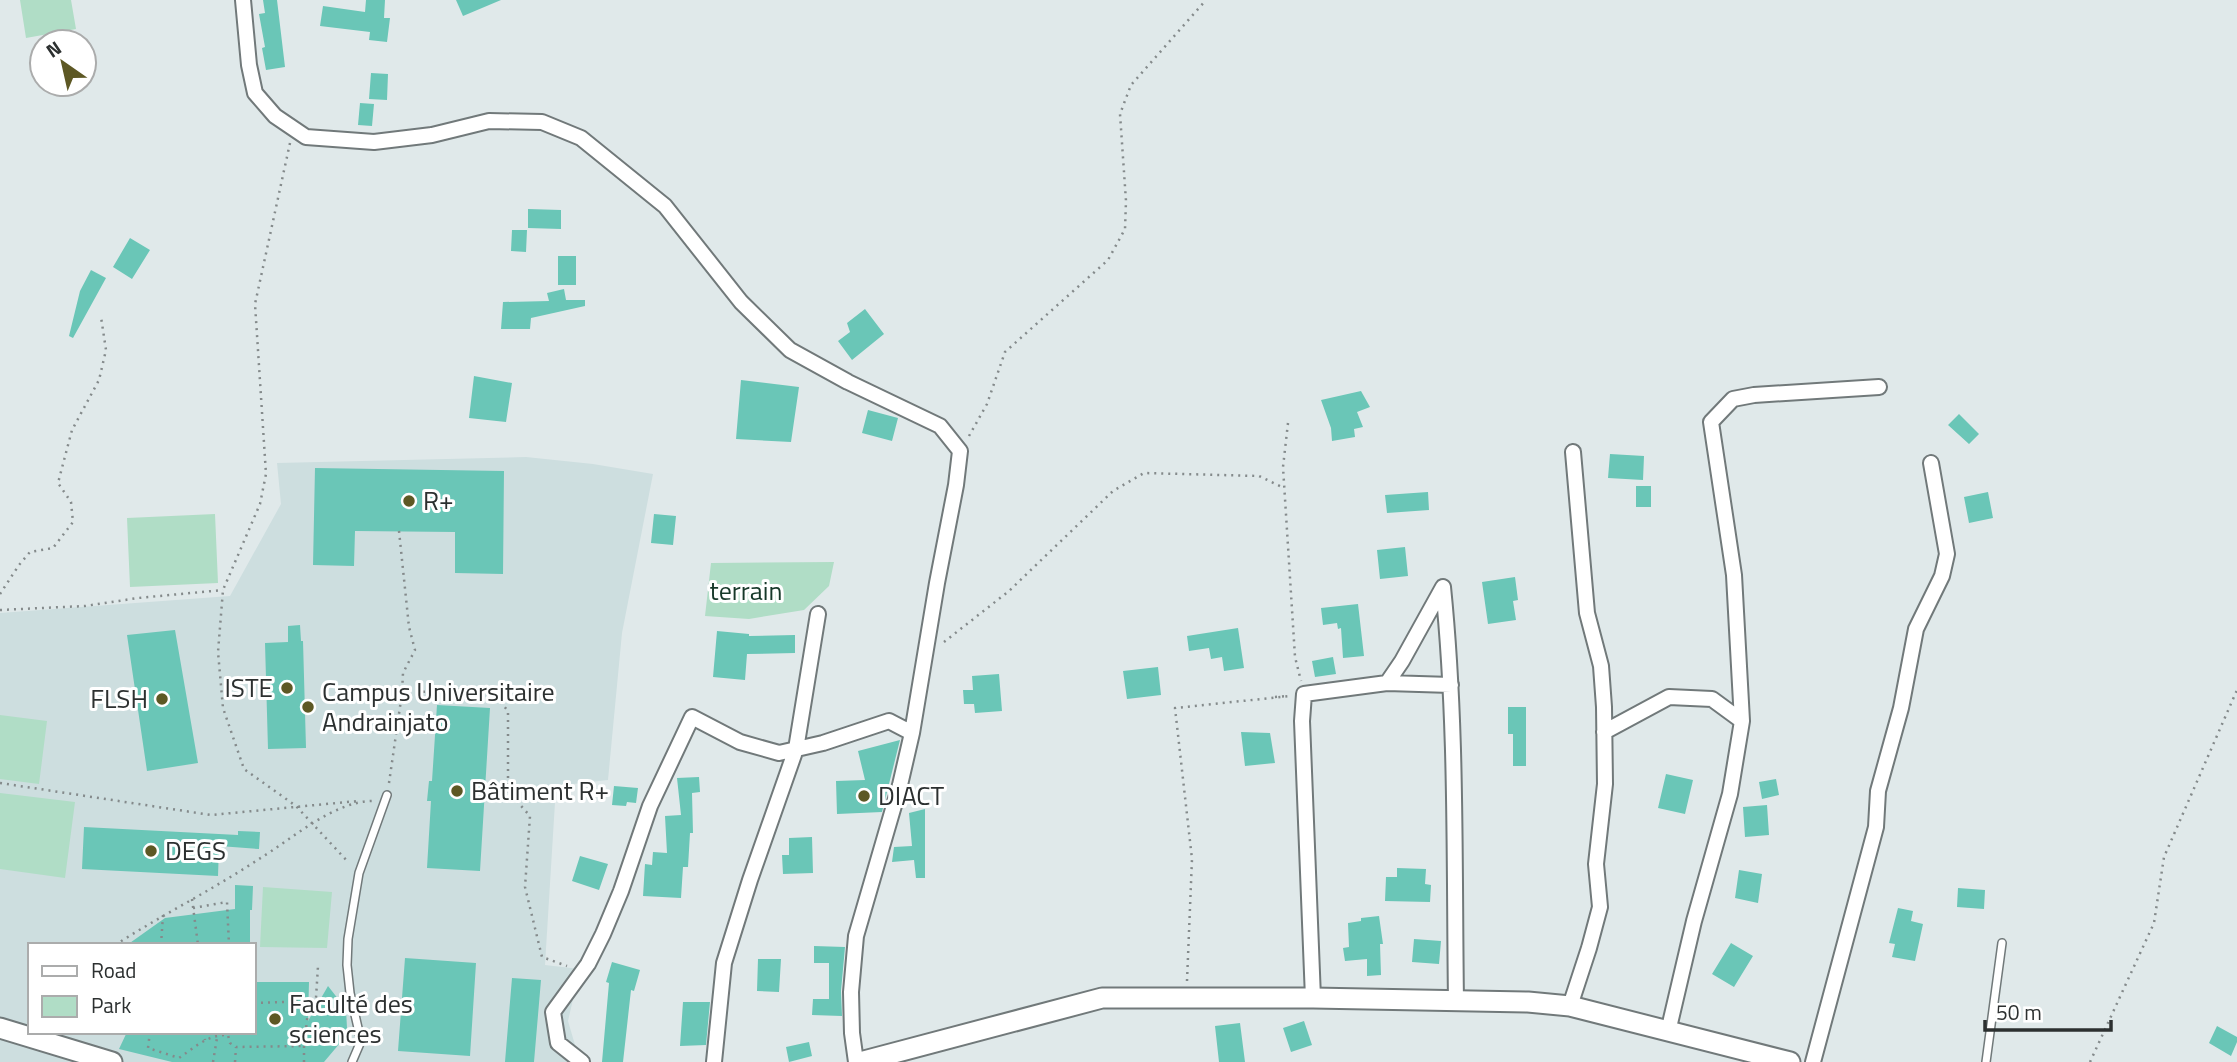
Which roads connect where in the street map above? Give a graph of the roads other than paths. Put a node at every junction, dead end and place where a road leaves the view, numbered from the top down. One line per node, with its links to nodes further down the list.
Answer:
1 (243, 0): 10 (street)
2 (1879, 387): 8 (street)
3 (1573, 452): 9 (street)
4 (1930, 463): 25 (street)
5 (818, 614): 11 (street)
6 (1387, 683): 7 (street); 7 (street); 14 (street)
7 (1451, 685): 15 (street)
8 (1742, 721): 9 (street); 18 (street)
9 (1604, 732): 16 (street)
10 (912, 733): 11 (street); 23 (street)
11 (796, 749): 21 (street); 22 (street)
12 (387, 795): 20 (lane)
13 (2002, 943): 26 (lane)
14 (1313, 998): 15 (street); 23 (street)
15 (1456, 1001): 16 (street)
16 (1570, 1006): 18 (street)
17 (0, 1028): 19 (street)
18 (1668, 1032): 24 (street)
19 (112, 1062)
20 (352, 1062)
21 (582, 1062)
22 (714, 1062)
23 (858, 1062)
24 (1790, 1062)
25 (1813, 1062)
26 (1986, 1062)

